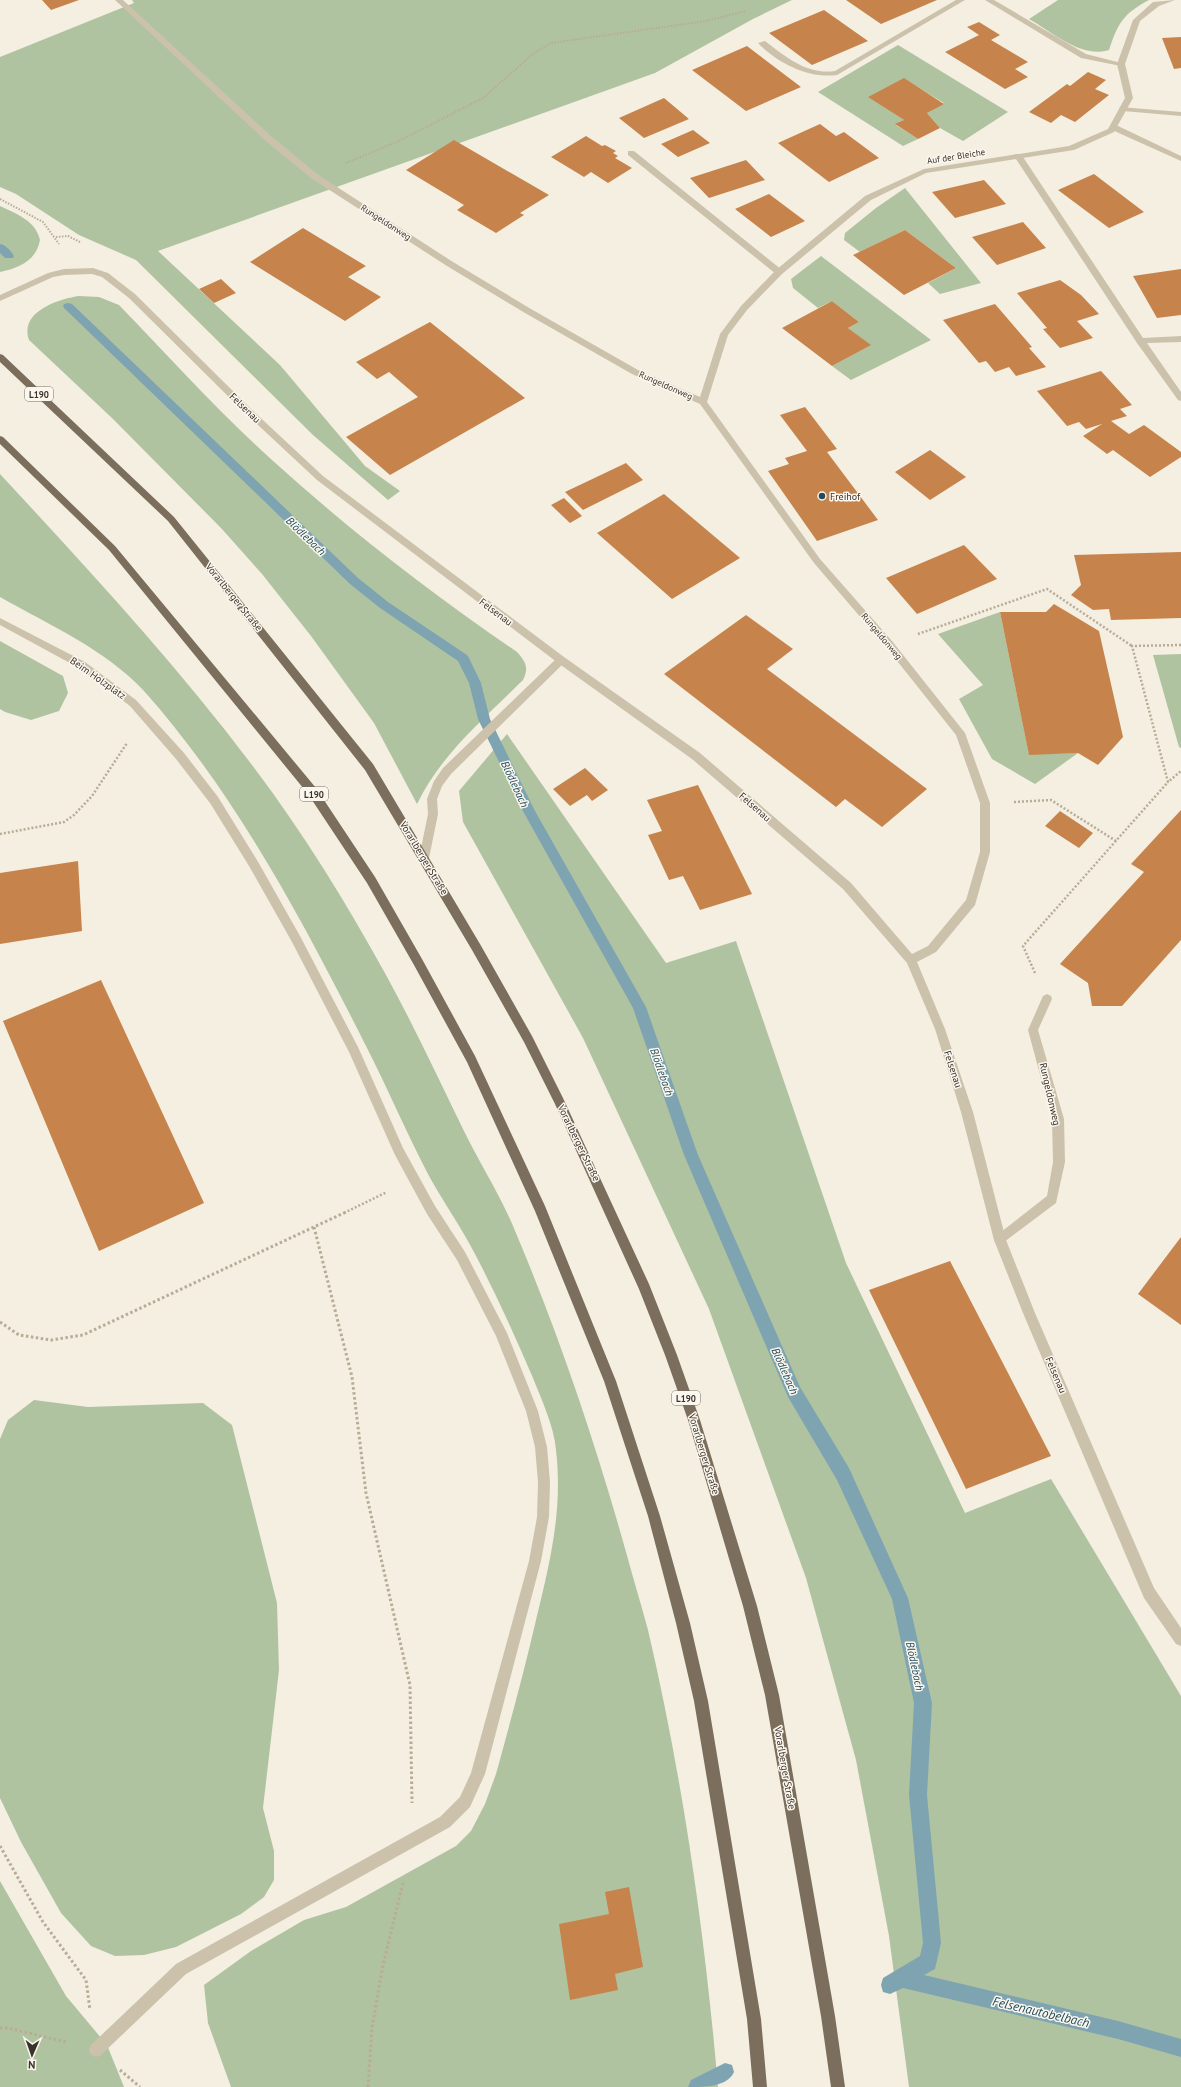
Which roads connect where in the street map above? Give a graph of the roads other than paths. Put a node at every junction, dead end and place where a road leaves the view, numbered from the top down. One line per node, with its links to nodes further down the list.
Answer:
1 (119, 0): 19 (street, Rungeldonweg)
2 (962, 0): 5 (street)
3 (989, 0): 6 (street)
4 (1171, 0): 6 (street)
5 (762, 43)
6 (1121, 64): 7 (street)
7 (1123, 109): 8 (street); 9 (street)
8 (1181, 114)
9 (1113, 127): 11 (street, Auf der Bleiche); 12 (street)
10 (631, 153): 13 (street)
11 (1018, 156): 13 (street, Auf der Bleiche); 16 (street)
12 (1181, 159)
13 (779, 272): 19 (street, Auf der Bleiche)
14 (0, 298): 22 (street, Felsenau)
15 (1181, 339): 16 (street)
16 (1140, 342): 18 (street)
17 (0, 357): 23 (main road, Vorarlberger Straße / L190)
18 (1181, 398)
19 (702, 402): 24 (street, Rungeldonweg)
20 (0, 439): 29 (main road, L190)
21 (0, 621): 28 (street, Beim Holzplatz)
22 (561, 660): 23 (street); 24 (street, Felsenau)
23 (424, 858): 30 (main road, Vorarlberger Straße / L190)
24 (910, 960): 26 (street, Felsenau)
25 (1047, 999): 26 (street, Rungeldonweg)
26 (1000, 1240): 27 (street, Felsenau)
27 (1181, 1639)
28 (96, 2050)
29 (760, 2087)
30 (838, 2087)

